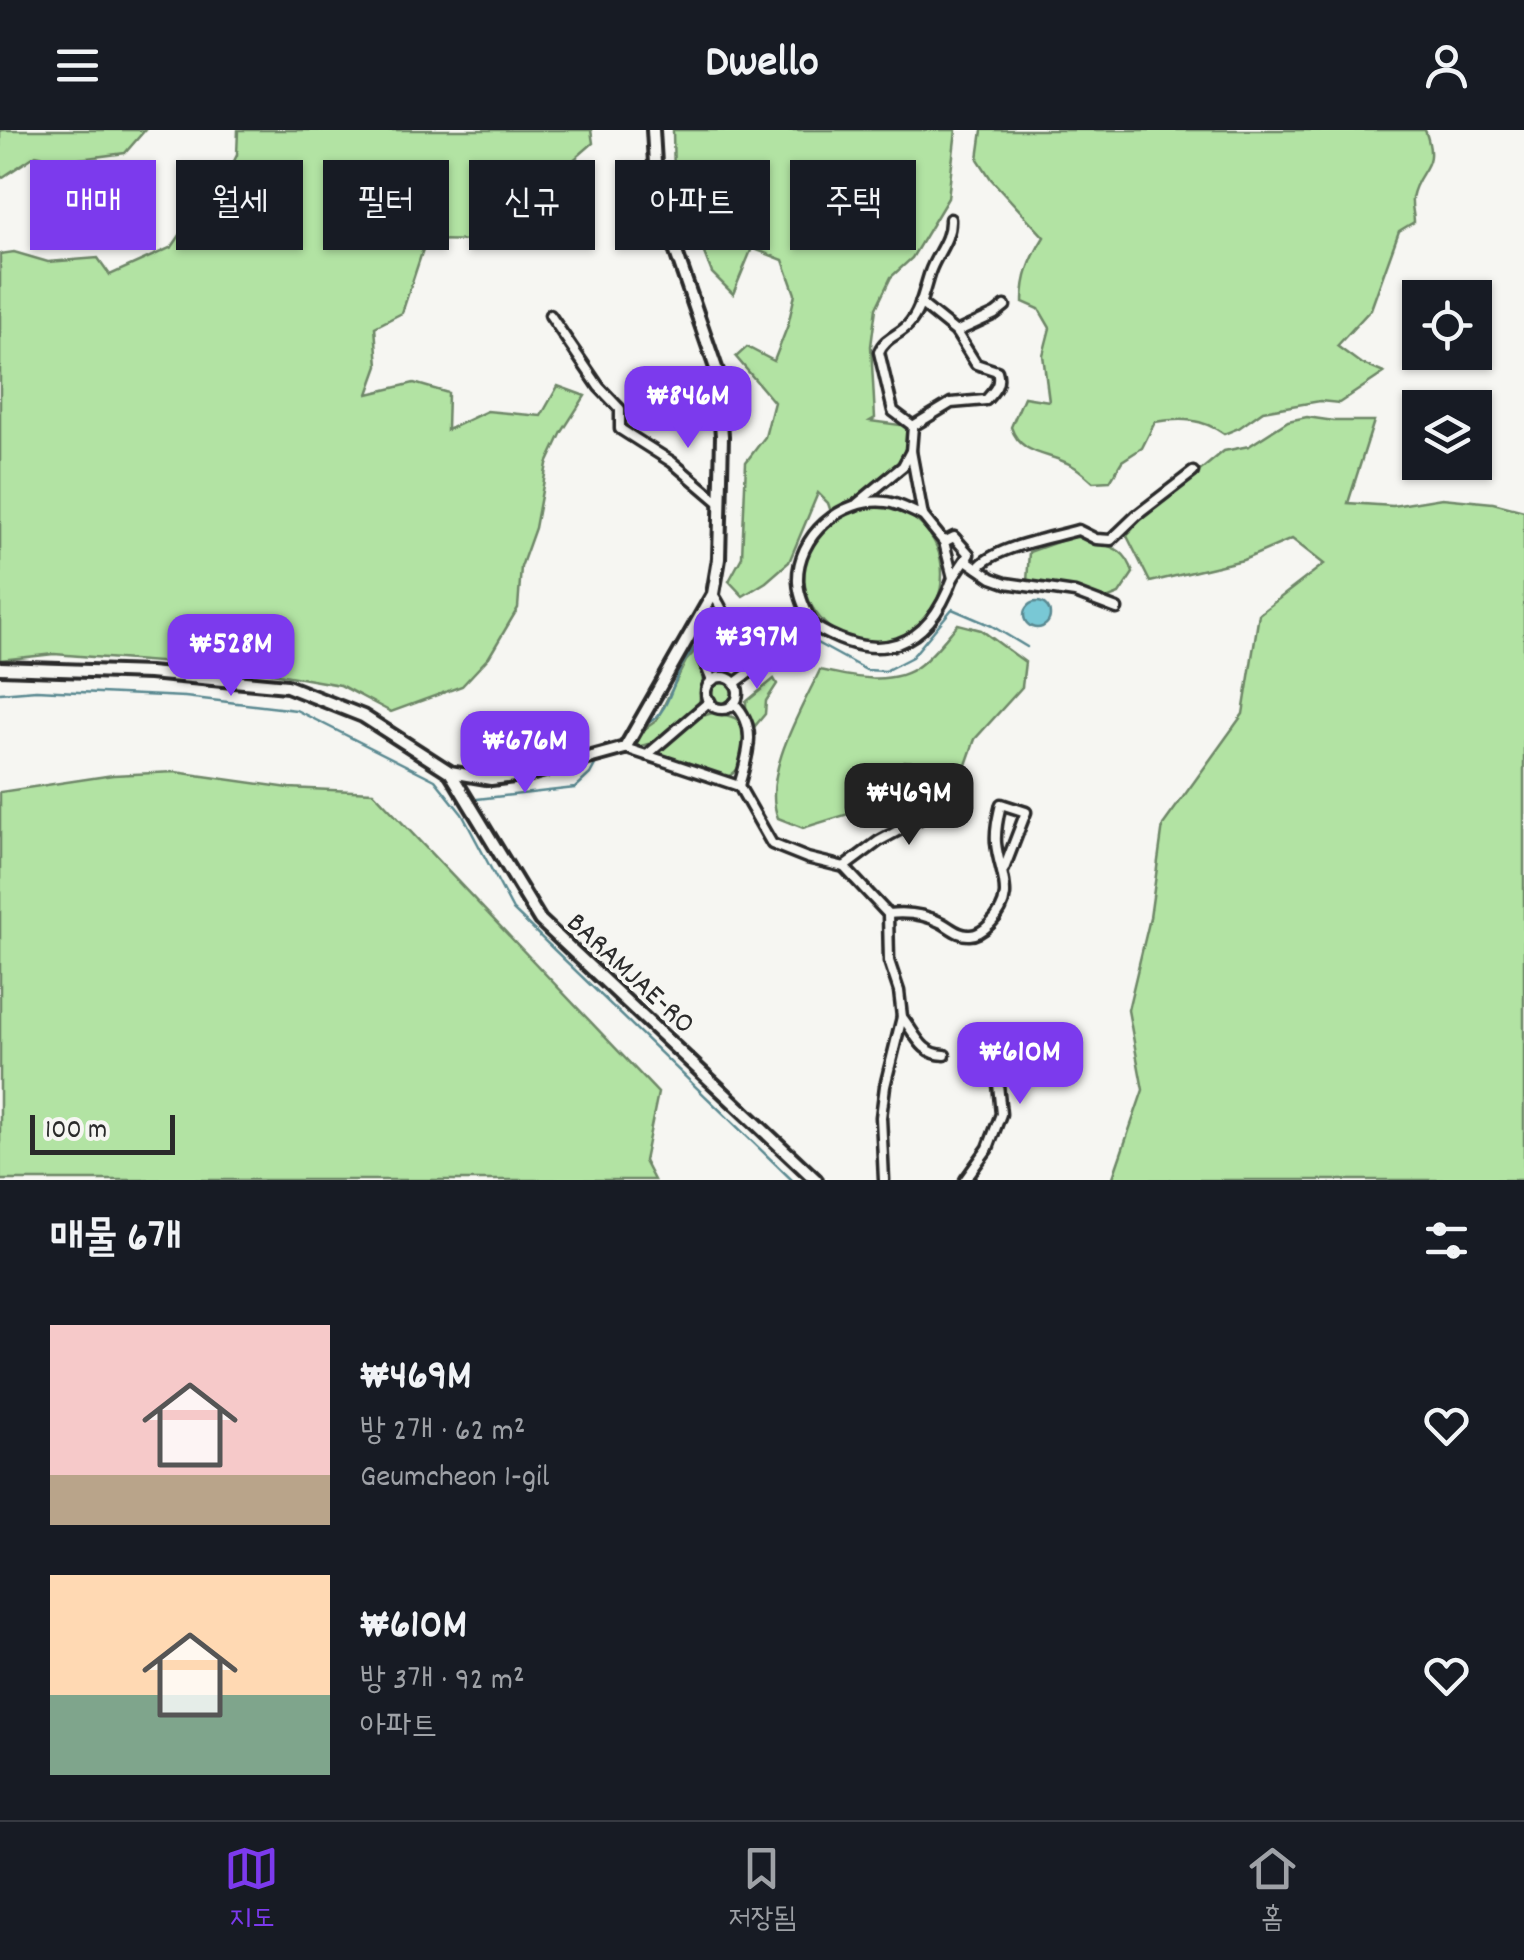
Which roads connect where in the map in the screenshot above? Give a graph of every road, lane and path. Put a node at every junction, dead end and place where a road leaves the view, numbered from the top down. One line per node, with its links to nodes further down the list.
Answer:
1 (653, 130): 10 (street)
2 (950, 220): 3 (street)
3 (920, 303): 6 (street); 7 (street)
4 (1005, 306): 6 (street)
5 (550, 316): 10 (street)
6 (956, 332): 7 (street)
7 (914, 426): 8 (street)
8 (911, 451): 11 (street); 12 (street)
9 (1193, 472): 15 (street)
10 (720, 503): 17 (street)
11 (858, 503): 12 (street); 19 (street)
12 (922, 516): 13 (street)
13 (944, 542): 14 (street); 16 (street)
14 (966, 560): 15 (street); 16 (street)
15 (978, 568): 18 (street)
16 (953, 578): 19 (street)
17 (713, 594): 21 (street); 25 (street)
18 (1116, 609)
19 (811, 628): 22 (street)
20 (0, 668): 27 (street)
21 (712, 681): 22 (street); 23 (street)
22 (735, 683): 24 (street)
23 (710, 702): 24 (street); 26 (street)
24 (734, 703): 28 (street)
25 (619, 748): 26 (street); 27 (street)
26 (648, 756): 28 (street)
27 (450, 772): 36 (street, BARAMJAE-RO)
28 (740, 786): 30 (street)
29 (957, 799): 30 (street)
30 (844, 867): 32 (street)
31 (1004, 868): 31 (street); 32 (street)
32 (888, 914): 33 (street)
33 (902, 1017): 35 (street); 37 (street)
34 (1013, 1053): 38 (street)
35 (946, 1055)
36 (816, 1180)
37 (884, 1180)
38 (965, 1180)

